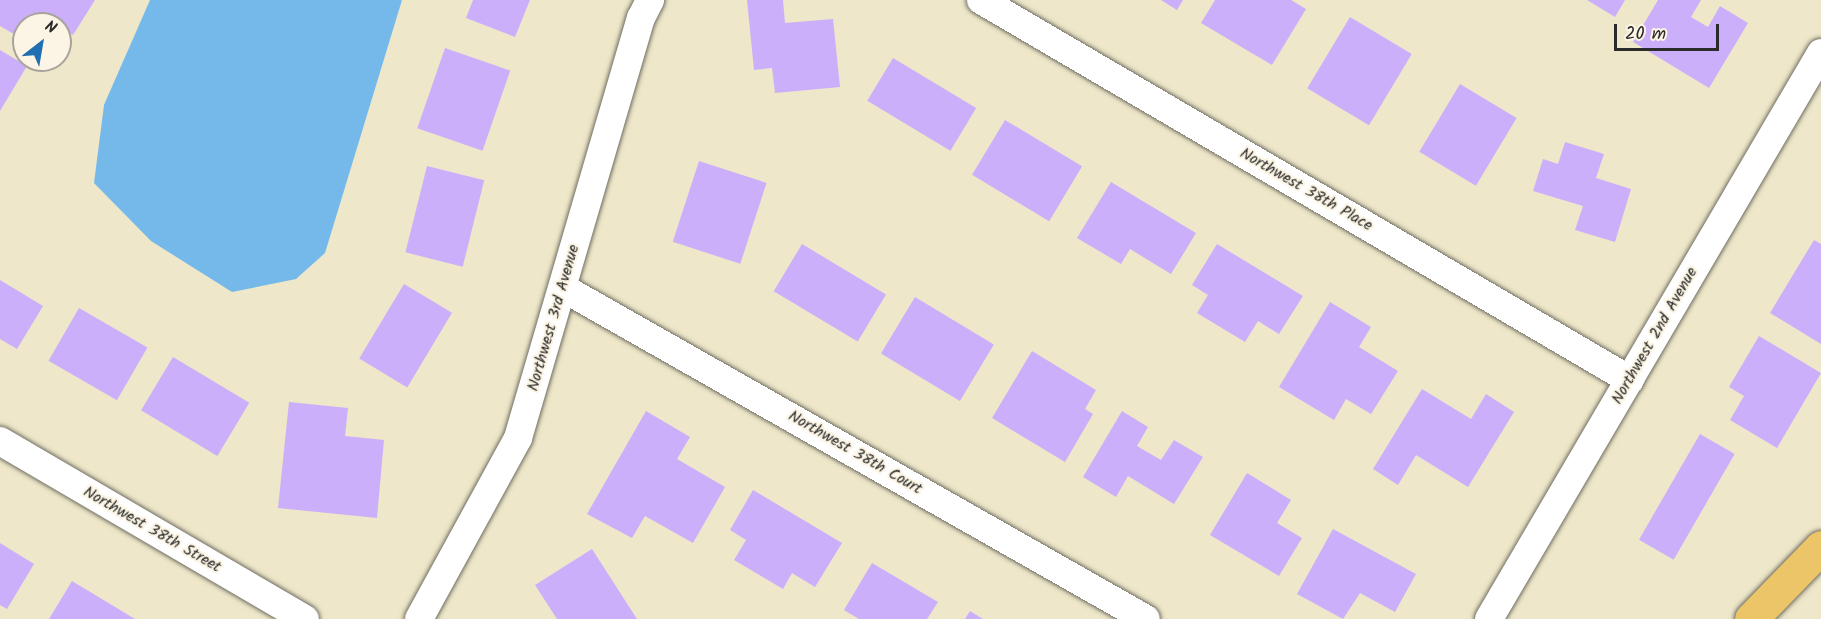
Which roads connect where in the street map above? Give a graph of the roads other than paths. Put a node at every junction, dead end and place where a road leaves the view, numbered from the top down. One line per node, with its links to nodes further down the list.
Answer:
1 (650, 0): 4 (street, Northwest 3rd Avenue)
2 (981, 0): 5 (street, Northwest 38th Place)
3 (1821, 53): 5 (street, Northwest 2nd Avenue)
4 (563, 288): 9 (street, Northwest 3rd Avenue); 10 (street, Northwest 38th Court)
5 (1630, 380): 11 (street, Northwest 2nd Avenue)
6 (0, 441): 8 (street, Northwest 38th Street)
7 (1821, 547): 12 (highway)
8 (304, 619)
9 (418, 619)
10 (1146, 619)
11 (1489, 619)
12 (1751, 619)

